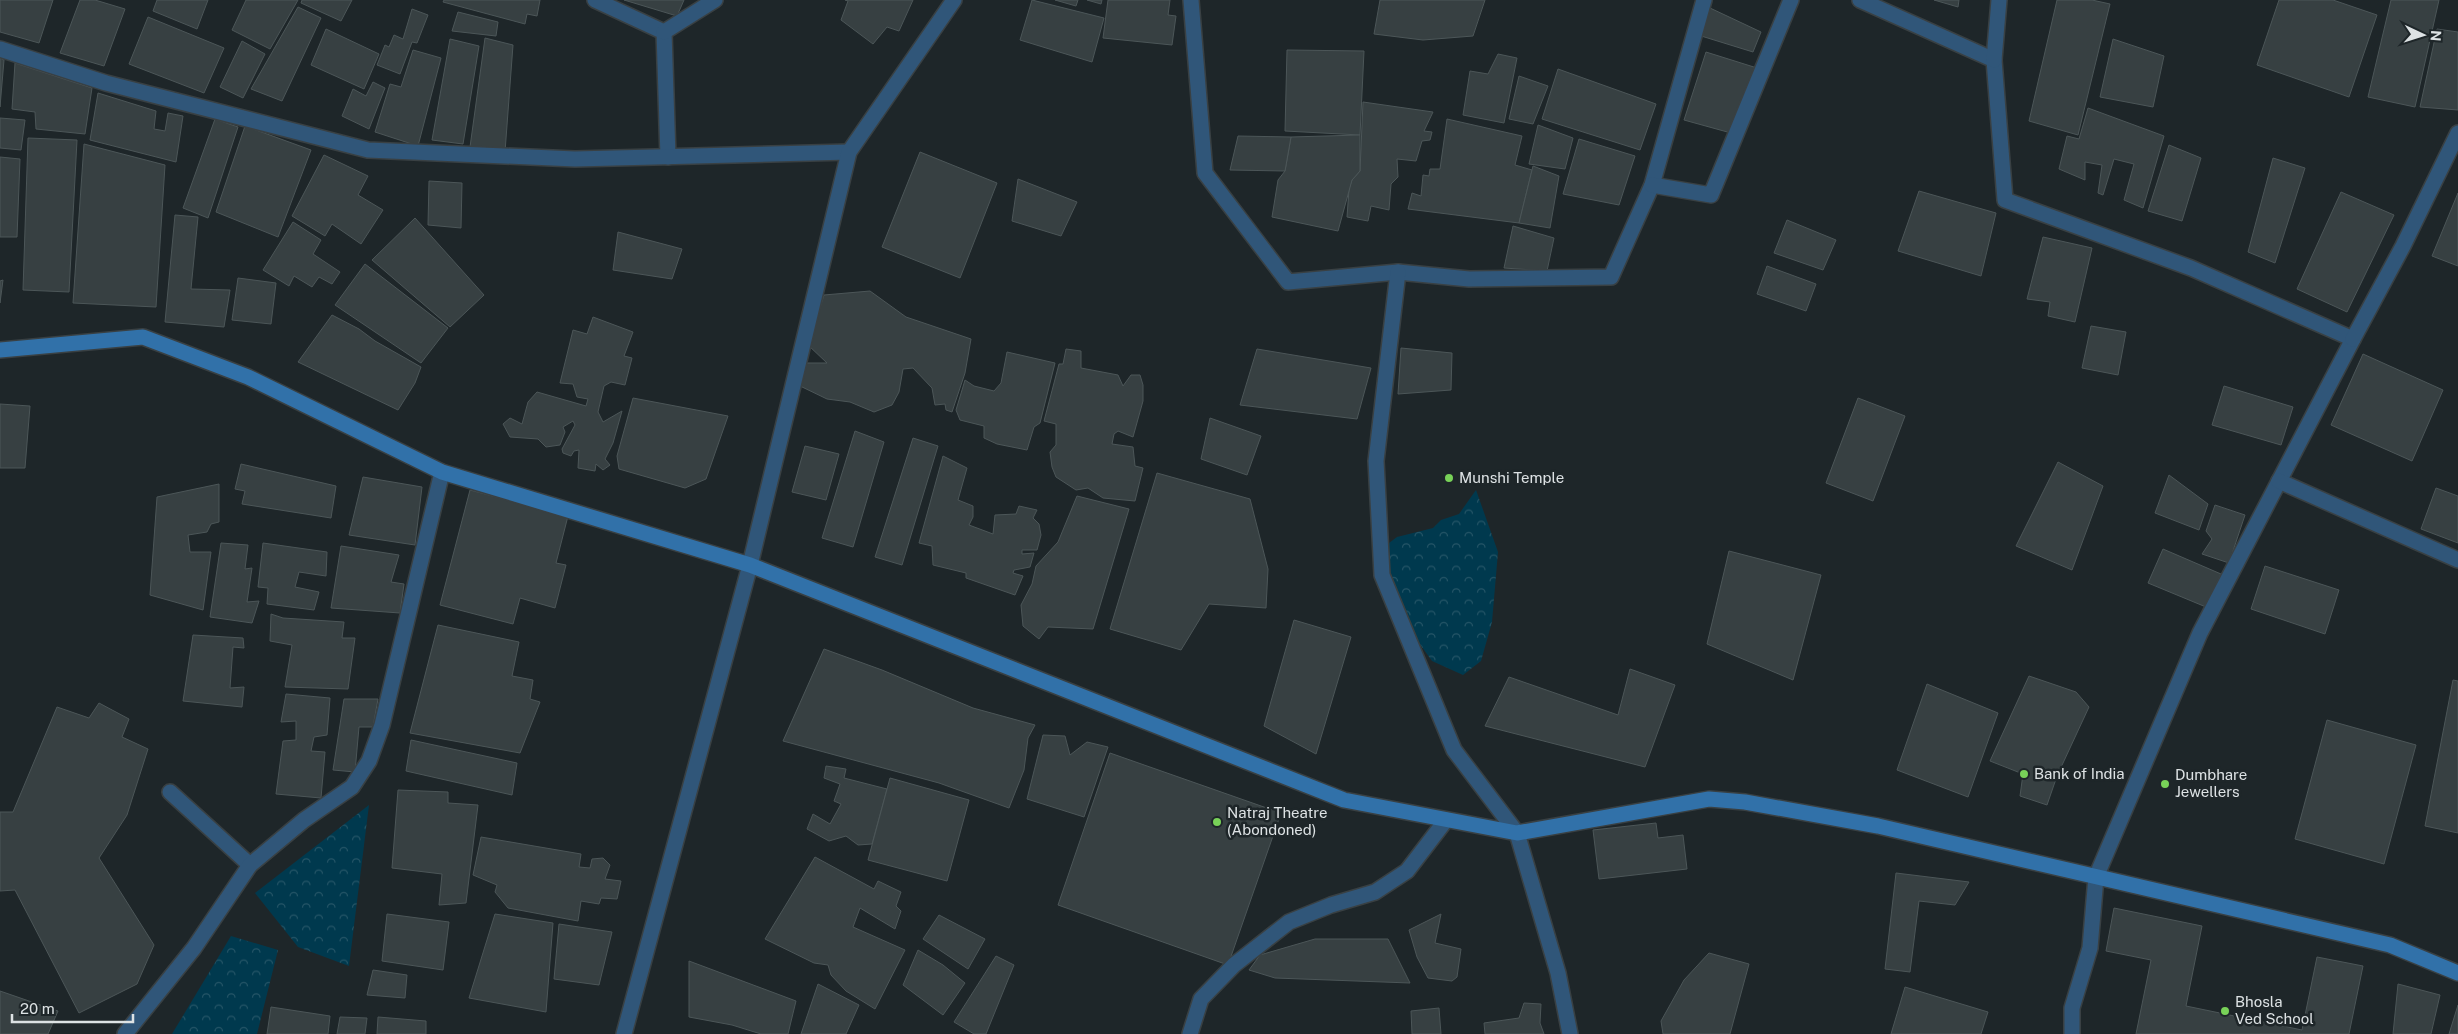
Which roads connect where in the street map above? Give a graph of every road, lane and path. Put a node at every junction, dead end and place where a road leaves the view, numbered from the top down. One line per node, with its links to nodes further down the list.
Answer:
1 (595, 0): 9 (street)
2 (715, 0): 9 (street)
3 (954, 0): 13 (street)
4 (1191, 0): 16 (street)
5 (1704, 0): 15 (street)
6 (1791, 0): 15 (street)
7 (1860, 0): 11 (street)
8 (2000, 0): 11 (street)
9 (664, 32): 14 (street)
10 (0, 49): 14 (street)
11 (1994, 60): 17 (street)
12 (2458, 134): 17 (street)
13 (850, 152): 14 (street); 22 (street)
14 (668, 157)
15 (1652, 185): 16 (street)
16 (1398, 272): 25 (street)
17 (2354, 339): 20 (street)
18 (0, 350): 19 (main road)
19 (442, 472): 22 (main road); 26 (street)
20 (2279, 481): 21 (street); 27 (street)
21 (2458, 560)
22 (750, 565): 24 (main road); 30 (street)
23 (170, 792): 26 (street)
24 (1446, 820): 25 (main road); 31 (street)
25 (1517, 833): 27 (main road); 32 (street)
26 (250, 865): 29 (street)
27 (2096, 877): 28 (main road); 33 (street)
28 (2458, 973)
29 (125, 1034)
30 (624, 1034)
31 (1190, 1034)
32 (1570, 1034)
33 (2072, 1034)

